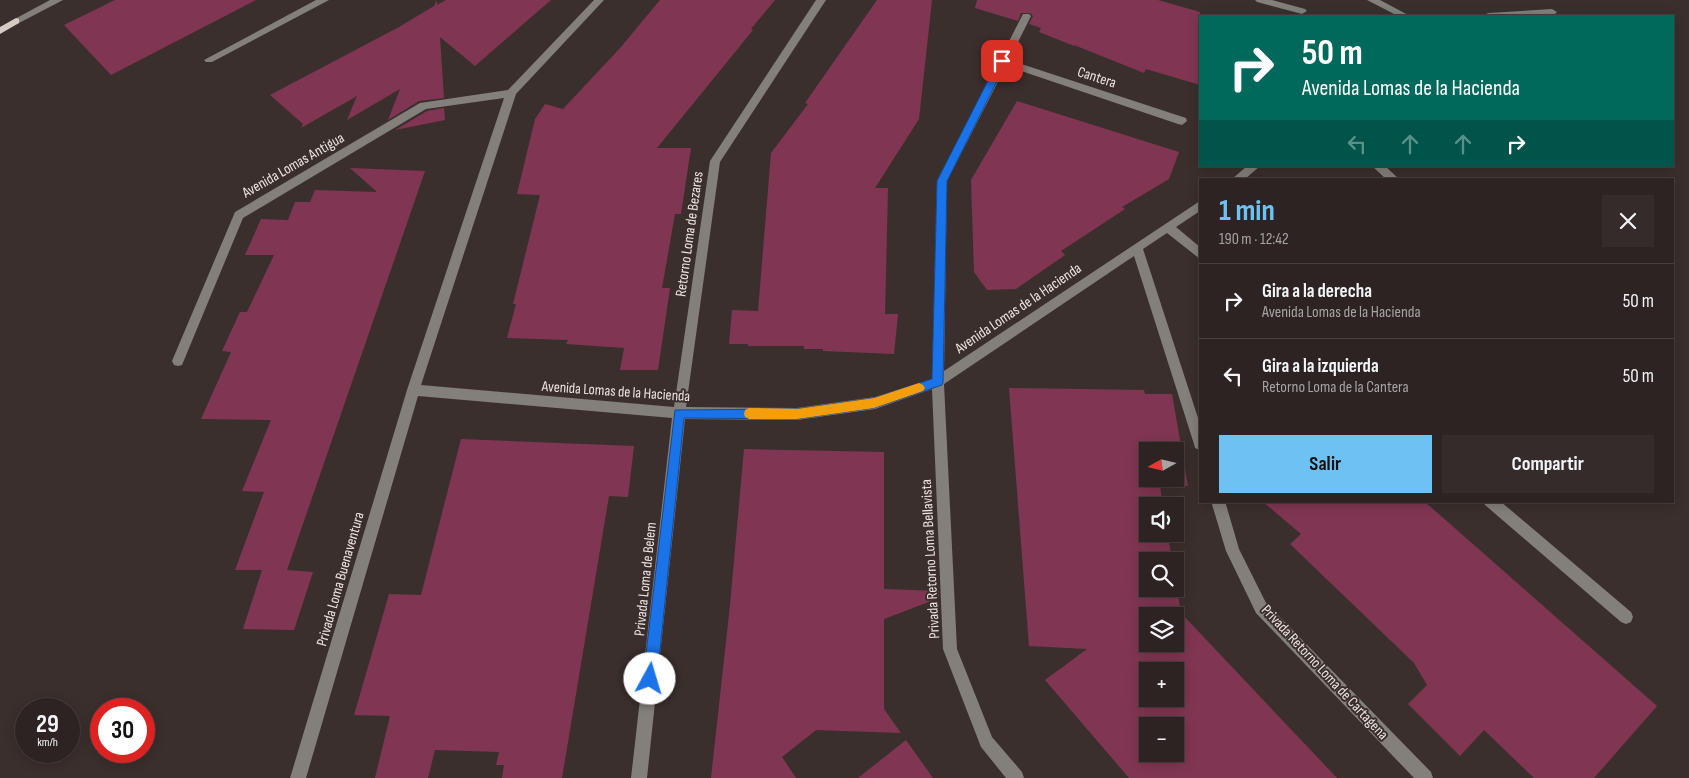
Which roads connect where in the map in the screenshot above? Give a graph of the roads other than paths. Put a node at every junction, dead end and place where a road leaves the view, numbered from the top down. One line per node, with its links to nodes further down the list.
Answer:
1 (58, 0): 13 (street)
2 (324, 0): 15 (street)
3 (599, 0): 17 (street)
4 (820, 0): 30 (street, Retorno Loma de Bezares)
5 (1260, 0): 9 (street)
6 (1302, 0): 9 (street)
7 (1372, 0): 10 (street)
8 (1552, 12): 11 (street)
9 (1302, 14)
10 (1404, 15)
11 (1516, 15)
12 (1026, 16): 16 (street, Privada Retorno Loma Bellavista)
13 (16, 21): 14 (main road)
14 (0, 31)
15 (209, 60)
16 (1002, 61): 18 (street, Cantera); 28 (street, Privada Retorno Loma Bellavista)
17 (511, 93): 27 (street, Avenida Lomas Antigua); 29 (street)
18 (1182, 121)
19 (1254, 167): 21 (street)
20 (1378, 167): 22 (street)
21 (1238, 178)
22 (1393, 178)
23 (1199, 206): 24 (street, Avenida Lomas de la Hacienda)
24 (1168, 227): 25 (street, Avenida Lomas de la Hacienda); 26 (street)
25 (1137, 248): 28 (street, Avenida Lomas de la Hacienda); 31 (street)
26 (1199, 253)
27 (178, 361)
28 (938, 382): 30 (street, Avenida Lomas de la Hacienda); 37 (street, Privada Retorno Loma Bellavista)
29 (413, 390): 30 (street, Avenida Lomas de la Hacienda); 35 (street, Privada Loma Buenaventura)
30 (679, 413): 36 (street, Privada Loma de Belem)
31 (1199, 441)
32 (1219, 503): 38 (street, Privada Retorno Loma de Cartagena)
33 (1492, 503): 34 (street)
34 (1626, 616)
35 (298, 778)
36 (639, 778)
37 (1016, 778)
38 (1425, 778)

